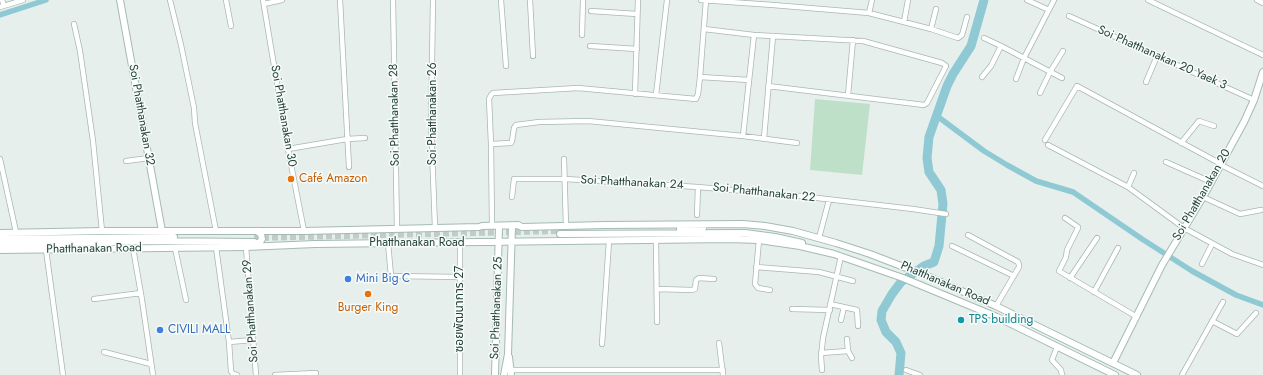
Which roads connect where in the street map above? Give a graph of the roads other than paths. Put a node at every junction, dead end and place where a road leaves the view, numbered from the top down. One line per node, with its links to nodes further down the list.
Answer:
1 (2, 0): 27 (street)
2 (23, 0): 27 (street)
3 (120, 0): 79 (main road, Soi Phatthanakan 32)
4 (170, 0): 107 (street)
5 (226, 0): 37 (street)
6 (282, 0): 23 (street)
7 (340, 0): 72 (street)
8 (393, 0): 104 (street, Soi Phatthanakan 28)
9 (433, 0): 102 (street, Soi Phatthanakan 26)
10 (501, 0): 53 (street)
11 (530, 0): 50 (street)
12 (583, 0): 41 (street)
13 (638, 0): 31 (street)
14 (666, 0): 65 (street)
15 (701, 0): 16 (street)
16 (706, 0): 24 (street); 38 (street)
17 (872, 0): 32 (street)
18 (908, 0): 35 (street)
19 (1027, 0): 25 (street)
20 (1054, 0): 29 (street)
21 (1148, 0): 49 (street)
22 (1257, 0): 26 (street)
23 (263, 2): 78 (street, Soi Phatthanakan 30)
24 (768, 2): 32 (street)
25 (1035, 2): 29 (street)
26 (1263, 2)
27 (2, 6)
28 (936, 9): 39 (street)
29 (1049, 10): 52 (street)
30 (590, 12): 31 (street)
31 (637, 14): 47 (street)
32 (869, 14): 35 (street)
33 (1069, 16): 51 (street, Soi Phatthanakan 20 Yaek 3)
34 (968, 17): 39 (street)
35 (904, 22): 39 (street)
36 (74, 24): 105 (street)
37 (231, 26)
38 (704, 29): 40 (street); 56 (street)
39 (931, 29)
40 (754, 34): 42 (street); 60 (street)
41 (582, 35)
42 (773, 36): 44 (street); 62 (street)
43 (984, 38): 46 (street)
44 (853, 40): 66 (street); 66 (street)
45 (590, 46): 47 (street)
46 (1000, 46): 52 (street); 57 (street)
47 (636, 49): 64 (street)
48 (1063, 51): 54 (street)
49 (1263, 55)
50 (533, 56)
51 (1157, 56): 61 (street); 67 (street, Soi Phatthanakan 20 Yaek 3)
52 (1024, 58): 54 (street); 59 (street)
53 (506, 66)
54 (1050, 72): 58 (street); 63 (street)
55 (1263, 72): 67 (main road, Soi Phatthanakan 20)
56 (700, 77): 60 (street); 65 (street)
57 (982, 77)
58 (1062, 78)
59 (1016, 79)
60 (749, 80): 69 (street)
61 (1146, 82)
62 (768, 86): 66 (street); 71 (street)
63 (1040, 93)
64 (635, 94): 65 (street); 76 (street)
65 (656, 95)
66 (848, 95)
67 (1254, 100): 84 (main road, Soi Phatthanakan 20)
68 (1214, 126): 74 (street)
69 (743, 136): 71 (street); 76 (street)
70 (365, 138): 72 (street)
71 (764, 138): 75 (street)
72 (347, 139): 78 (street); 85 (street)
73 (1045, 140): 74 (street)
74 (1181, 142): 84 (street)
75 (797, 143)
76 (491, 144): 99 (street)
77 (1048, 145): 91 (street)
78 (288, 149): 109 (street, Soi Phatthanakan 30)
79 (149, 158): 82 (street); 106 (main road, Soi Phatthanakan 32)
80 (0, 159): 111 (street)
81 (564, 159): 87 (street, Soi Phatthanakan 24)
82 (126, 161)
83 (1166, 162): 88 (street)
84 (1221, 165): 88 (main road, Soi Phatthanakan 20); 89 (street)
85 (349, 168)
86 (1134, 173): 91 (street)
87 (565, 179): 90 (street, Soi Phatthanakan 24); 92 (street, Soi Phatthanakan 24); 112 (street, Soi Phatthanakan 24)
88 (1211, 182): 93 (main road, Soi Phatthanakan 20)
89 (1263, 186)
90 (698, 187): 94 (street, Soi Phatthanakan 22); 97 (street)
91 (1128, 187): 103 (street)
92 (512, 197)
93 (1203, 197): 95 (street); 103 (main road, Soi Phatthanakan 20)
94 (829, 200): 96 (street, Soi Phatthanakan 22); 114 (street, Soi Phatthanakan 22)
95 (1261, 210)
96 (945, 214)
97 (697, 215)
98 (1065, 218): 143 (street)
99 (496, 226): 100 (main road); 101 (main road, Phatthanakan Road); 102 (main road, Phatthanakan Road); 121 (main road, Soi Phatthanakan 25)
100 (512, 227): 101 (main road); 122 (main road, Soi Phatthanakan 25)
101 (522, 227): 112 (main road, Phatthanakan Road)
102 (435, 228): 104 (main road, Phatthanakan Road)
103 (1184, 228): 125 (street); 160 (main road, Soi Phatthanakan 20)
104 (398, 229): 109 (main road, Phatthanakan Road)
105 (102, 231): 106 (main road, Phatthanakan Road); 111 (main road, Phatthanakan Road)
106 (162, 231): 107 (main road, Phatthanakan Road)
107 (216, 231): 108 (main road, Phatthanakan Road)
108 (256, 231): 109 (main road, Phatthanakan Road); 123 (main road)
109 (304, 231)
110 (0, 232): 111 (main road, Phatthanakan Road)
111 (16, 232)
112 (561, 232): 114 (main road, Phatthanakan Road); 119 (main road, Phatthanakan Road); 122 (main road, Phatthanakan Road); 134 (main road, Phatthanakan Road)
113 (968, 234): 140 (street)
114 (816, 238): 155 (main road, Phatthanakan Road)
115 (1097, 238): 143 (street)
116 (0, 239): 123 (main road, Phatthanakan Road)
117 (656, 240): 118 (main road, Phatthanakan Road); 119 (main road, Phatthanakan Road); 145 (street)
118 (759, 240): 134 (main road, Phatthanakan Road); 138 (street)
119 (609, 241): 169 (street)
120 (460, 242): 121 (main road, Phatthanakan Road); 124 (main road, Phatthanakan Road); 141 (street, ซอยพัฒนาการ 27)
121 (499, 242): 122 (main road, Phatthanakan Road); 146 (main road, Soi Phatthanakan 25)
122 (512, 242): 147 (main road, Soi Phatthanakan 25)
123 (252, 243): 124 (main road, Phatthanakan Road); 126 (main road, Phatthanakan Road); 128 (main road, Phatthanakan Road); 166 (street, Soi Phatthanakan 29)
124 (388, 243): 141 (street)
125 (1212, 244): 136 (street); 137 (street)
126 (0, 245)
127 (952, 246): 140 (street)
128 (216, 247): 130 (main road, Phatthanakan Road); 167 (street)
129 (133, 248): 130 (main road, Phatthanakan Road); 133 (main road, Phatthanakan Road); 150 (street)
130 (175, 248): 152 (street)
131 (1118, 248): 149 (street)
132 (0, 250): 133 (main road, Phatthanakan Road)
133 (46, 250): 184 (street)
134 (834, 254): 135 (main road, Phatthanakan Road)
135 (841, 256): 139 (street); 170 (main road, Phatthanakan Road)
136 (1202, 264)
137 (1263, 265)
138 (756, 267): 139 (street); 148 (street)
139 (837, 275): 144 (street); 154 (street)
140 (1014, 276): 155 (street)
141 (461, 277): 189 (street, ซอยพัฒนาการ 27)
142 (714, 278): 145 (street)
143 (1070, 278): 149 (street)
144 (853, 281)
145 (657, 289): 163 (street)
146 (498, 290): 147 (main road); 190 (main road, Soi Phatthanakan 25)
147 (510, 290): 174 (main road, Soi Phatthanakan 25)
148 (770, 290)
149 (1094, 292): 160 (street)
150 (141, 293): 151 (street); 177 (street)
151 (94, 299)
152 (186, 300)
153 (1223, 302): 162 (street)
154 (830, 304): 156 (street); 158 (street)
155 (996, 306): 176 (main road, Phatthanakan Road)
156 (844, 307): 161 (street); 164 (street)
157 (792, 309): 158 (street)
158 (830, 310): 173 (street)
159 (1256, 313): 162 (street)
160 (1137, 317): 176 (main road, Soi Phatthanakan 20)
161 (841, 320)
162 (1212, 321): 196 (street)
163 (657, 322)
164 (858, 326)
165 (847, 339): 171 (street)
166 (253, 340): 167 (street); 187 (street, Soi Phatthanakan 29)
167 (229, 342): 186 (street)
168 (719, 343): 180 (street)
169 (602, 344)
170 (1057, 347): 183 (main road, Phatthanakan Road); 193 (street)
171 (848, 351): 173 (street); 175 (street)
172 (104, 352): 177 (street)
173 (821, 353): 178 (street)
174 (508, 354): 182 (main road, Soi Phatthanakan 25); 191 (main road, Soi Phatthanakan 25)
175 (852, 358)
176 (1113, 363): 195 (main road, Phatthanakan Road)
177 (151, 364): 185 (street)
178 (822, 370)
179 (906, 370): 192 (street)
180 (723, 372): 182 (street)
181 (316, 373): 188 (street)
182 (511, 373)
183 (1106, 373): 194 (main road, Phatthanakan Road)
184 (63, 375)
185 (153, 375)
186 (237, 375)
187 (256, 375)
188 (275, 375)
189 (460, 375)
190 (495, 375)
191 (504, 375)
192 (920, 375)
193 (1062, 375)
194 (1115, 375)
195 (1137, 375)
196 (1182, 375)

